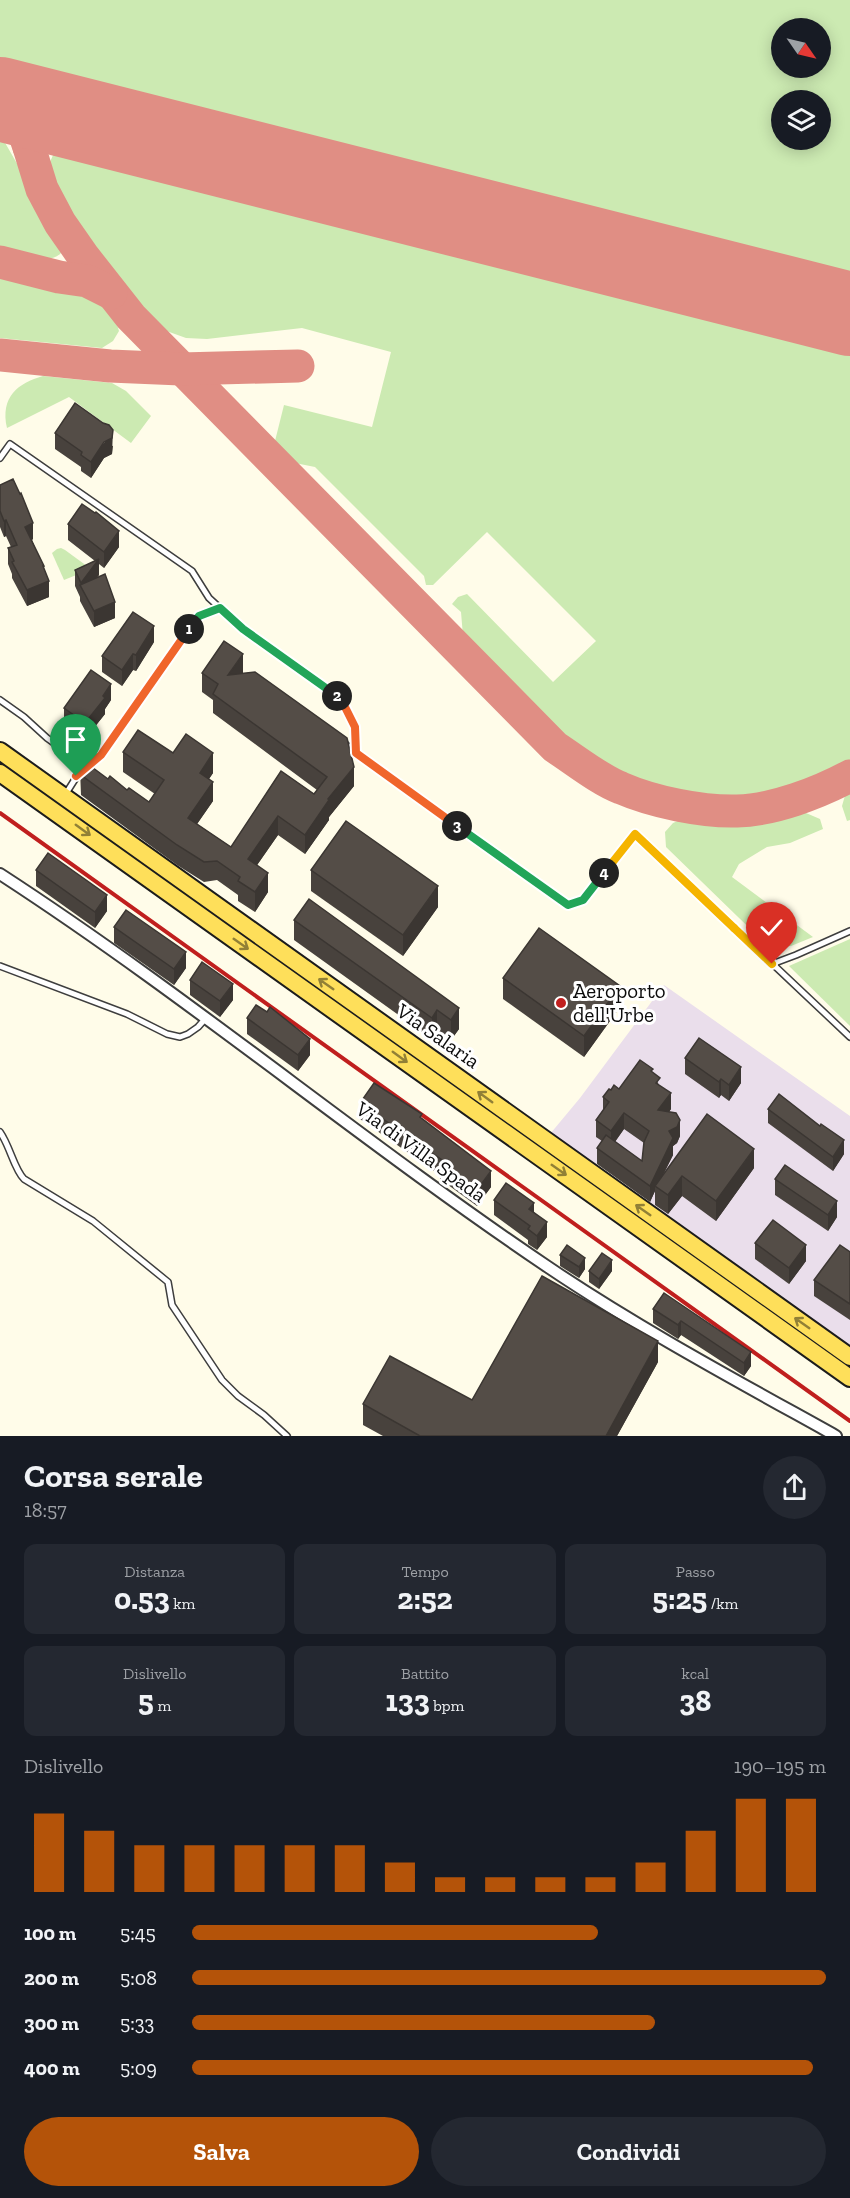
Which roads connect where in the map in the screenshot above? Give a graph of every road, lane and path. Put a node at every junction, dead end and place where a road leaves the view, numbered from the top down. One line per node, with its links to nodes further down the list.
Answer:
1 (0, 458): 2 (lane)
2 (220, 608): 6 (lane); 7 (lane)
3 (0, 700): 7 (lane)
4 (343, 743): 6 (lane)
5 (0, 751): 9 (main road, Via Salaria)
6 (356, 753): 12 (lane)
7 (87, 767): 9 (lane)
8 (0, 773): 9 (main road, Via Salaria)
9 (59, 803): 17 (main road, Via Salaria, one-way to 9); 18 (main road, Via Salaria, one-way to 18)
10 (0, 874): 14 (street, Via di Villa Spada)
11 (850, 931): 12 (lane)
12 (772, 964): 15 (lane)
13 (0, 966): 14 (lane)
14 (206, 1018): 20 (street, Via di Villa Spada)
15 (850, 1037)
16 (0, 1132): 19 (lane)
17 (850, 1357)
18 (850, 1378)
19 (287, 1436)
20 (836, 1436)

